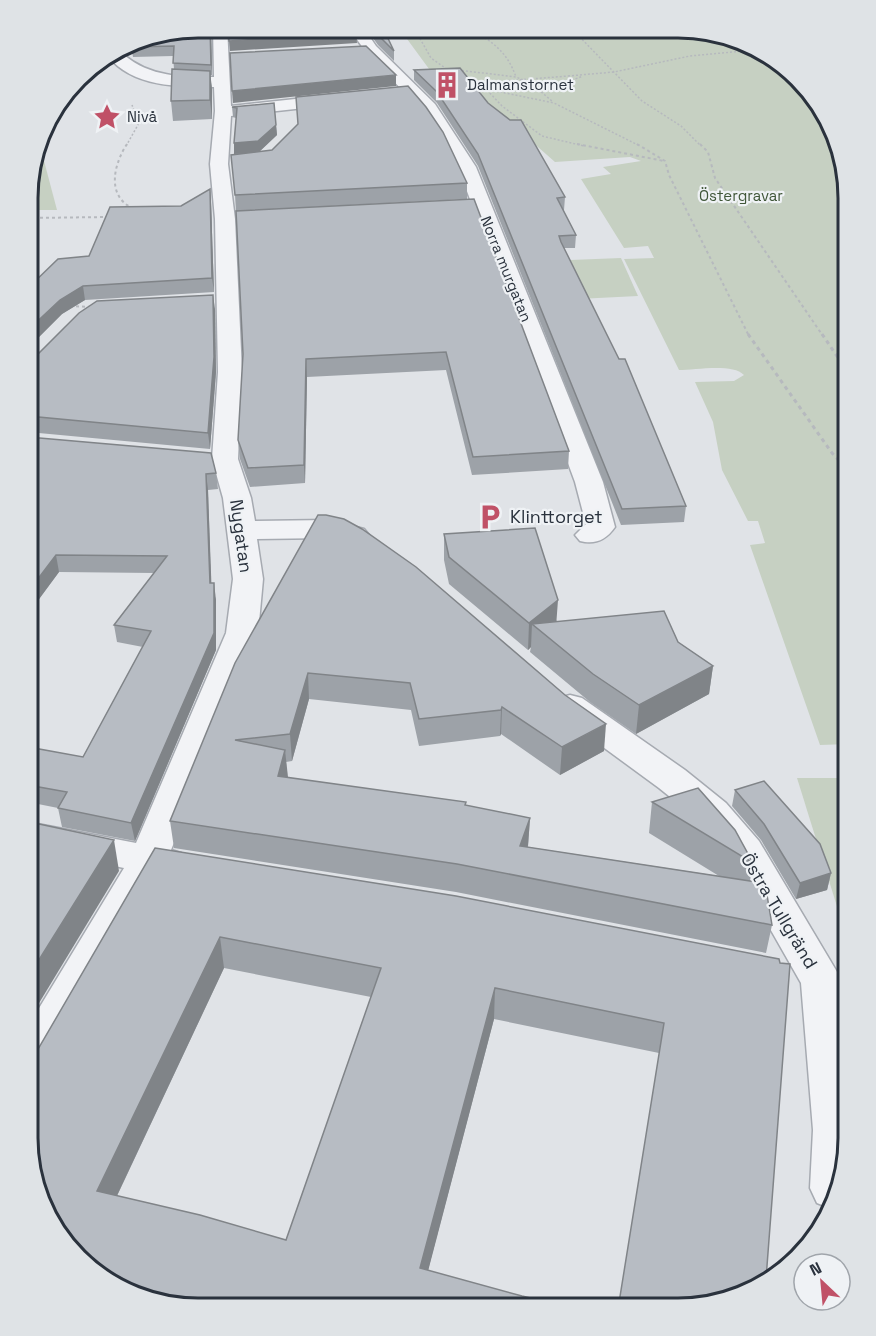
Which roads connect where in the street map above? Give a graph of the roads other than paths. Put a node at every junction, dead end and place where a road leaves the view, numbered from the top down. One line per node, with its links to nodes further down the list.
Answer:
1 (221, 38): 6 (street, Nygatan)
2 (363, 38): 3 (street, Norra murgatan)
3 (371, 49): 4 (street); 10 (street, Norra murgatan)
4 (348, 51)
5 (119, 58): 6 (street)
6 (224, 77): 8 (street); 12 (street, Nygatan)
7 (353, 92): 8 (street)
8 (285, 105): 9 (street)
9 (286, 127)
10 (482, 206): 11 (street); 13 (street, Norra murgatan)
11 (459, 207)
12 (242, 530): 14 (street); 17 (street, Nygatan)
13 (591, 535)
14 (379, 549)
15 (542, 682): 20 (street, Östra Tullgränd)
16 (38, 838): 17 (street)
17 (148, 860): 18 (street); 21 (street, Nygatan)
18 (207, 869)
19 (776, 973): 20 (street)
20 (822, 982): 22 (street, Östra Tullgränd)
21 (38, 1049)
22 (835, 1172)

